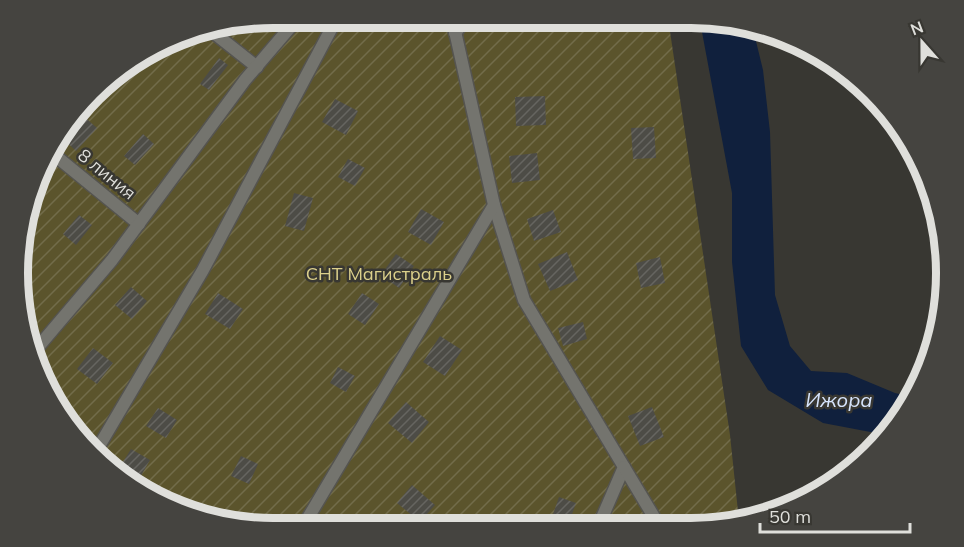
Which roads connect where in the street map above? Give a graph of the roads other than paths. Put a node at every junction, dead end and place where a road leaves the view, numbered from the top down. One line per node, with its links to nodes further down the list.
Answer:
1 (290, 28): 7 (lane)
2 (332, 28): 12 (lane)
3 (454, 28): 5 (lane)
4 (459, 28): 5 (lane)
5 (455, 33): 9 (lane)
6 (218, 35): 7 (lane)
7 (257, 67): 10 (lane)
8 (58, 158): 10 (lane, 8 линия)
9 (494, 205): 13 (lane); 14 (lane)
10 (139, 224): 11 (lane)
11 (40, 345)
12 (99, 446)
13 (624, 467): 15 (lane); 16 (lane)
14 (308, 518)
15 (602, 518)
16 (655, 518)

